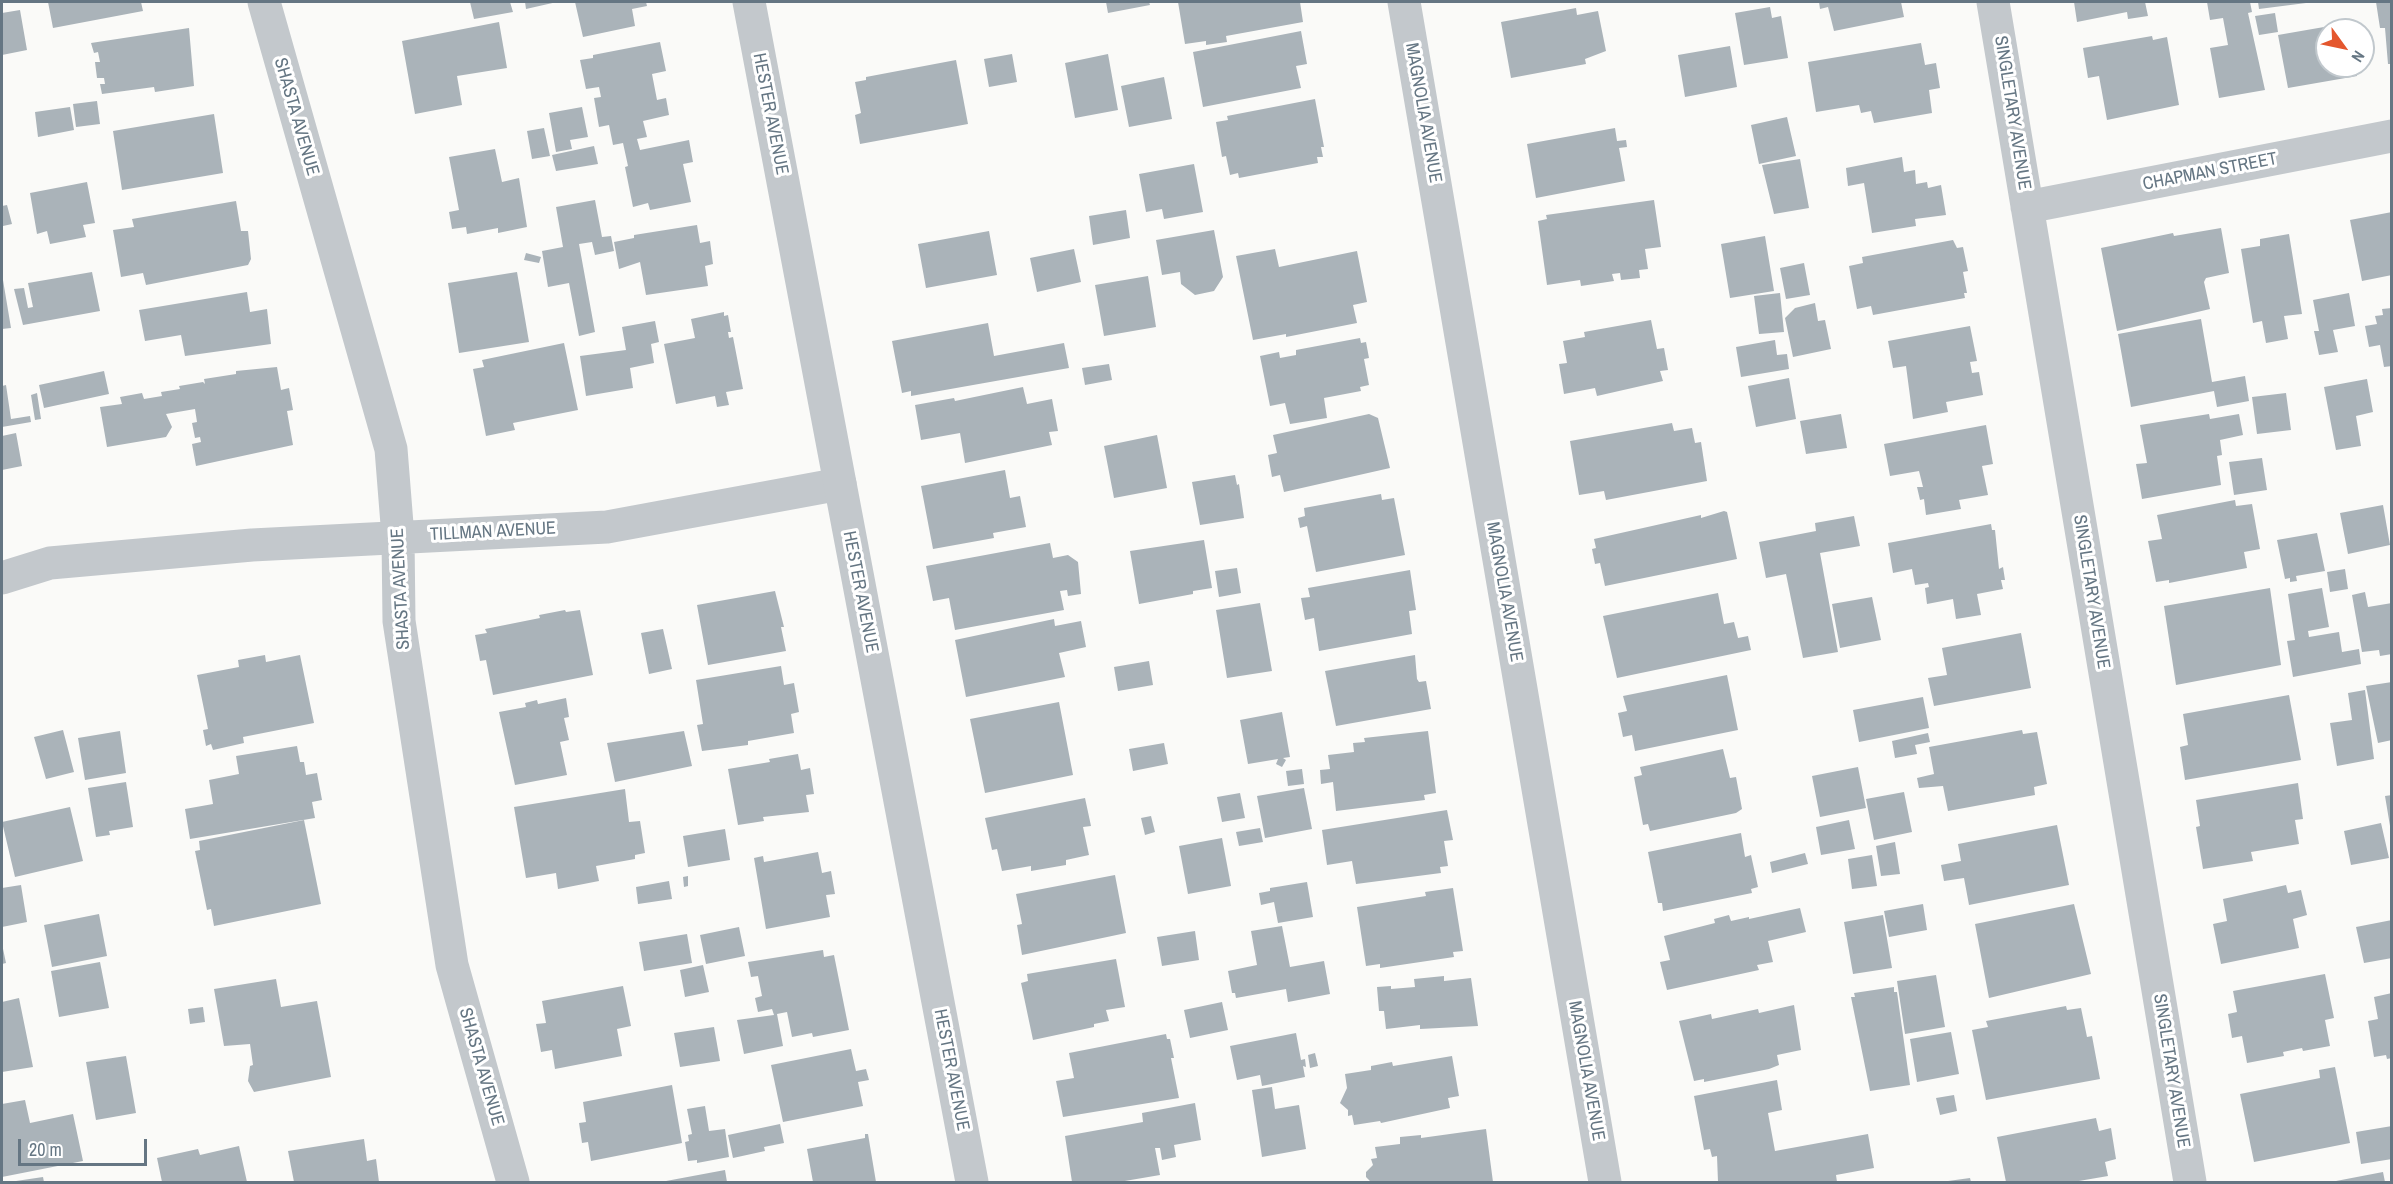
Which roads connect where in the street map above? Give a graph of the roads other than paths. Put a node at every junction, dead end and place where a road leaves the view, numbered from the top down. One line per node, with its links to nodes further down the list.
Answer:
1 (264, 2): 8 (street, SHASTA AVENUE)
2 (749, 2): 7 (street, HESTER AVENUE)
3 (1404, 2): 12 (street, MAGNOLIA AVENUE)
4 (1993, 2): 6 (street, SINGLETARY AVENUE)
5 (2391, 136): 6 (street, CHAPMAN STREET)
6 (2027, 207): 13 (street, SINGLETARY AVENUE)
7 (840, 484): 8 (street, TILLMAN AVENUE); 11 (street, HESTER AVENUE)
8 (398, 537): 9 (street, TILLMAN AVENUE); 10 (street, SHASTA AVENUE)
9 (2, 578)
10 (513, 1182)
11 (972, 1182)
12 (1605, 1182)
13 (2190, 1182)

